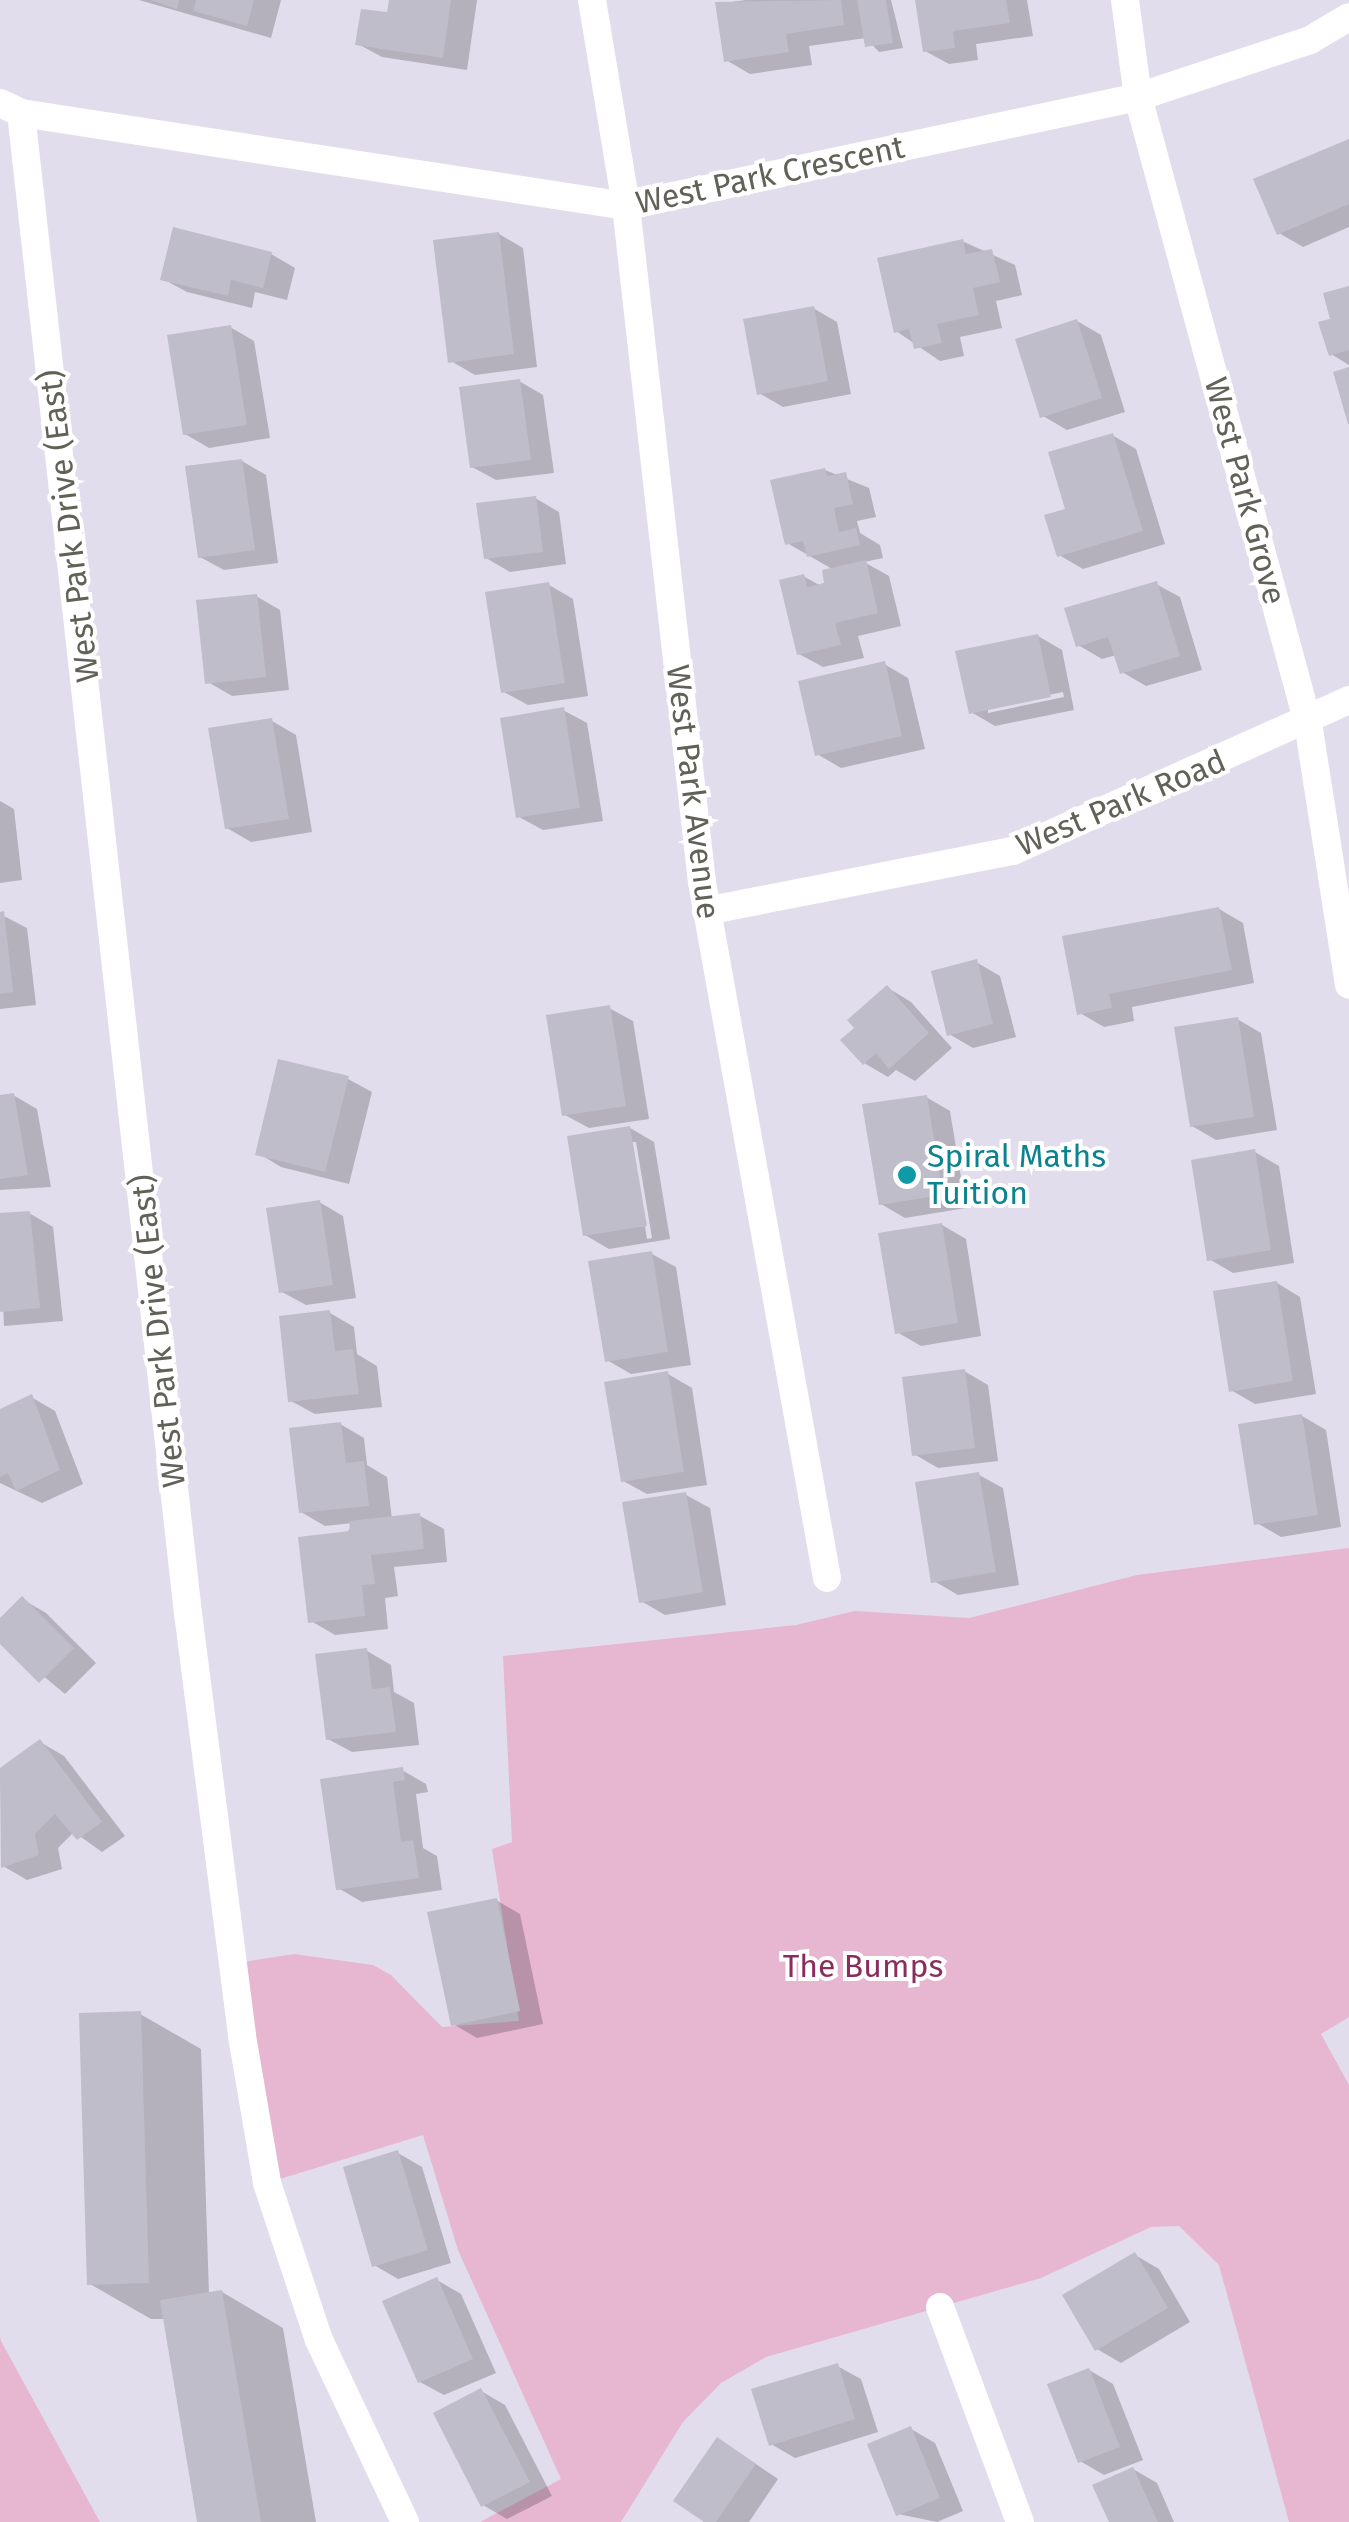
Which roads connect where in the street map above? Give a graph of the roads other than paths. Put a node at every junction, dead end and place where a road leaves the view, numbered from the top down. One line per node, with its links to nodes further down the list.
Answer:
1 (592, 0): 6 (street, West Park Avenue)
2 (1125, 0): 4 (street, West Park Grove)
3 (1349, 17): 4 (street, West Park Crescent)
4 (1138, 97): 6 (street, West Park Crescent); 8 (street, West Park Grove)
5 (10, 108): 6 (street, West Park Crescent); 13 (street, West Park Drive (East))
6 (626, 206): 9 (street, West Park Avenue)
7 (1349, 700): 8 (street, West Park Road)
8 (1308, 723): 9 (street, West Park Road); 10 (street, West Park Grove)
9 (706, 911): 11 (street, West Park Avenue)
10 (1349, 985)
11 (827, 1578)
12 (940, 2307): 14 (street)
13 (405, 2522)
14 (1020, 2522)

